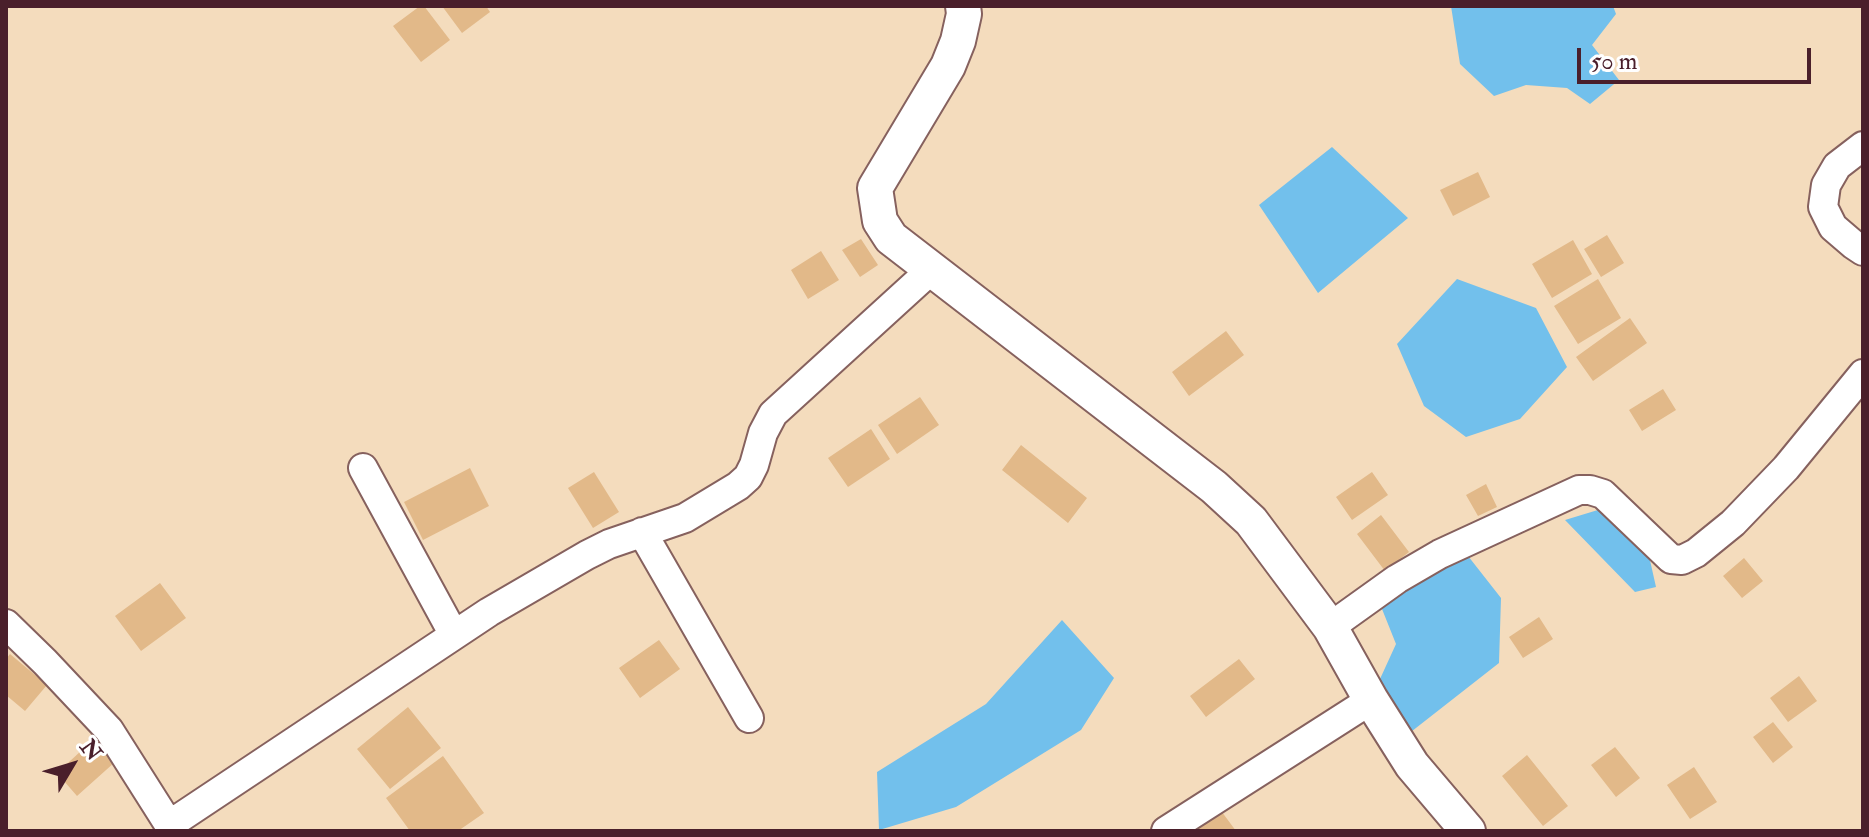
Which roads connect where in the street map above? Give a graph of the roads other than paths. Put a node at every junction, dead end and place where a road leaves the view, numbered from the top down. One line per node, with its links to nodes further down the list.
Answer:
1 (963, 6): 4 (street)
2 (1863, 146): 3 (street)
3 (1863, 251)
4 (931, 270): 7 (street); 9 (street)
5 (1863, 374): 9 (street)
6 (363, 468): 10 (street)
7 (642, 532): 10 (street); 12 (street)
8 (6, 624): 13 (street)
9 (1330, 627): 11 (street)
10 (454, 635): 13 (street)
11 (1371, 700): 14 (street); 15 (street)
12 (749, 718)
13 (171, 828)
14 (1166, 831)
15 (1468, 831)

